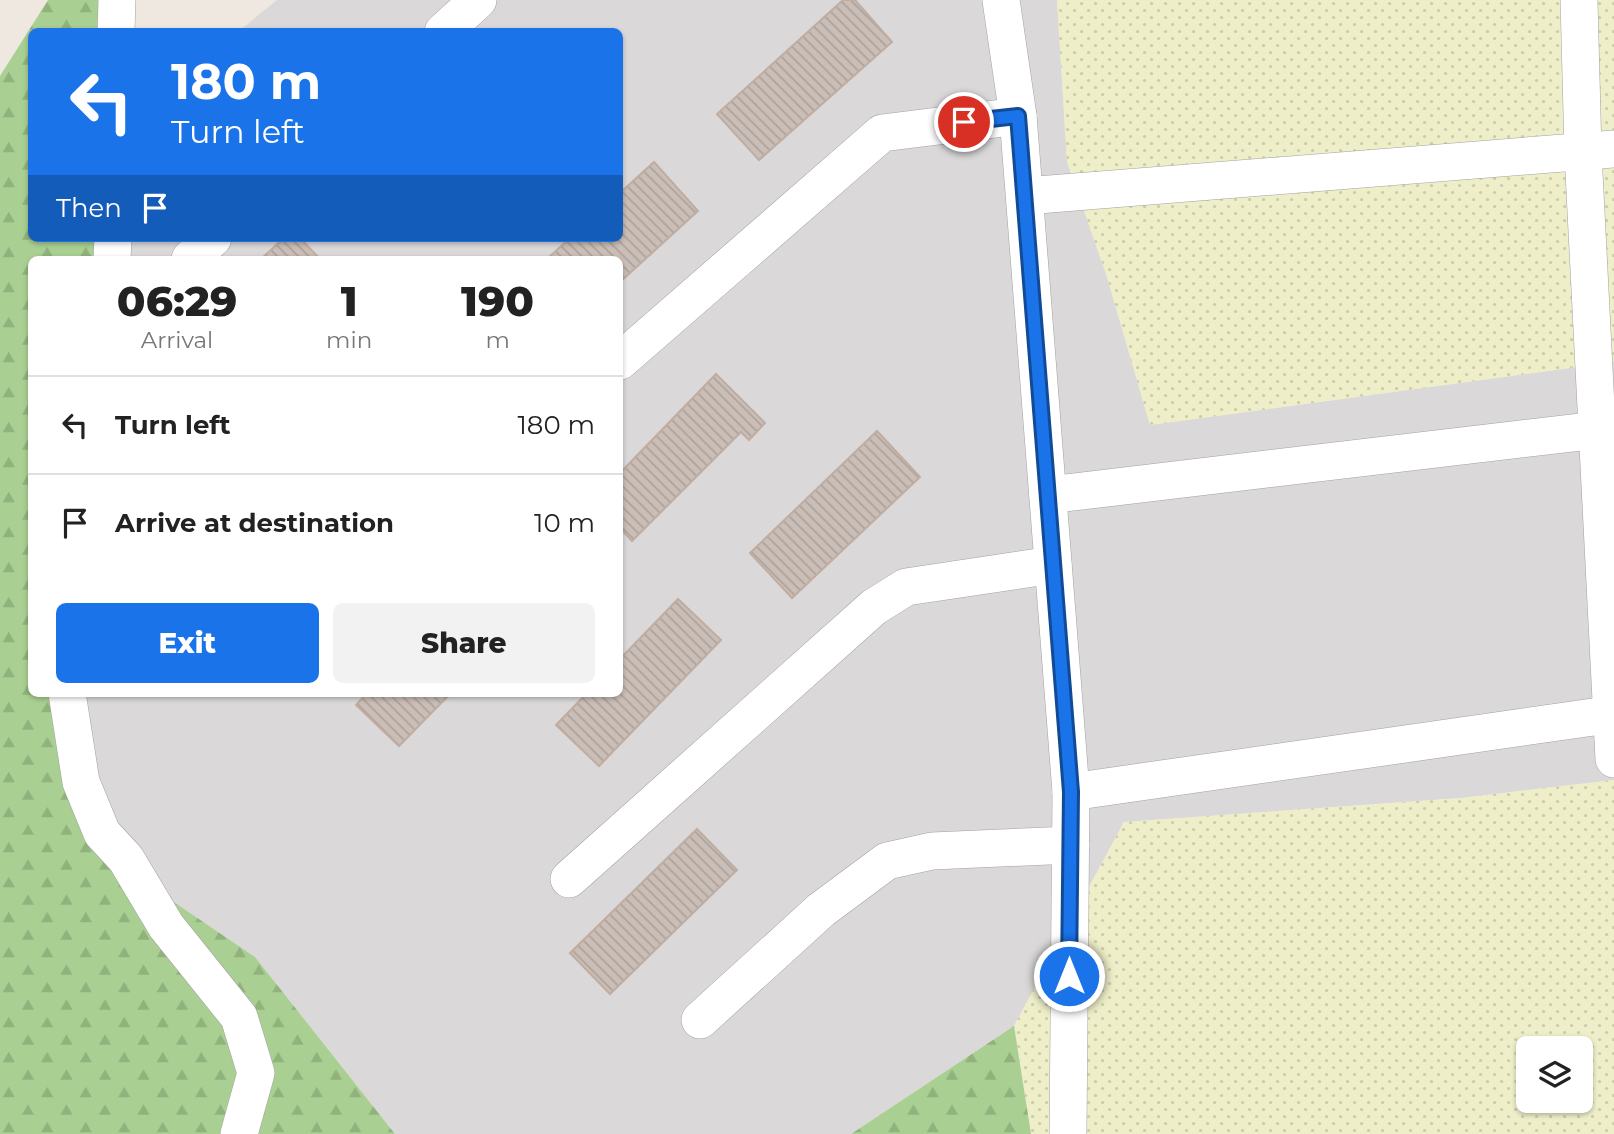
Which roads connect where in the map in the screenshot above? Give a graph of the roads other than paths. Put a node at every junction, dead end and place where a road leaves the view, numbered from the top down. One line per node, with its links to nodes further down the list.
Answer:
1 (117, 0): 5 (street)
2 (478, 0): 6 (street)
3 (1001, 0): 7 (street)
4 (1579, 0): 8 (street)
5 (116, 28)
6 (447, 28)
7 (1018, 116): 9 (street); 12 (street)
8 (1598, 151): 9 (street); 13 (street)
9 (1025, 196): 14 (street)
10 (209, 242): 11 (street)
11 (193, 256)
12 (623, 357)
13 (1606, 429): 14 (street); 17 (street)
14 (1048, 495): 15 (street)
15 (1053, 565): 19 (street); 21 (street)
16 (68, 697): 23 (street)
17 (1613, 714): 18 (street); 19 (street)
18 (1614, 759)
19 (1071, 792): 20 (street)
20 (1070, 845): 22 (street); 24 (street)
21 (569, 879)
22 (700, 1020)
23 (239, 1134)
24 (1068, 1134)

